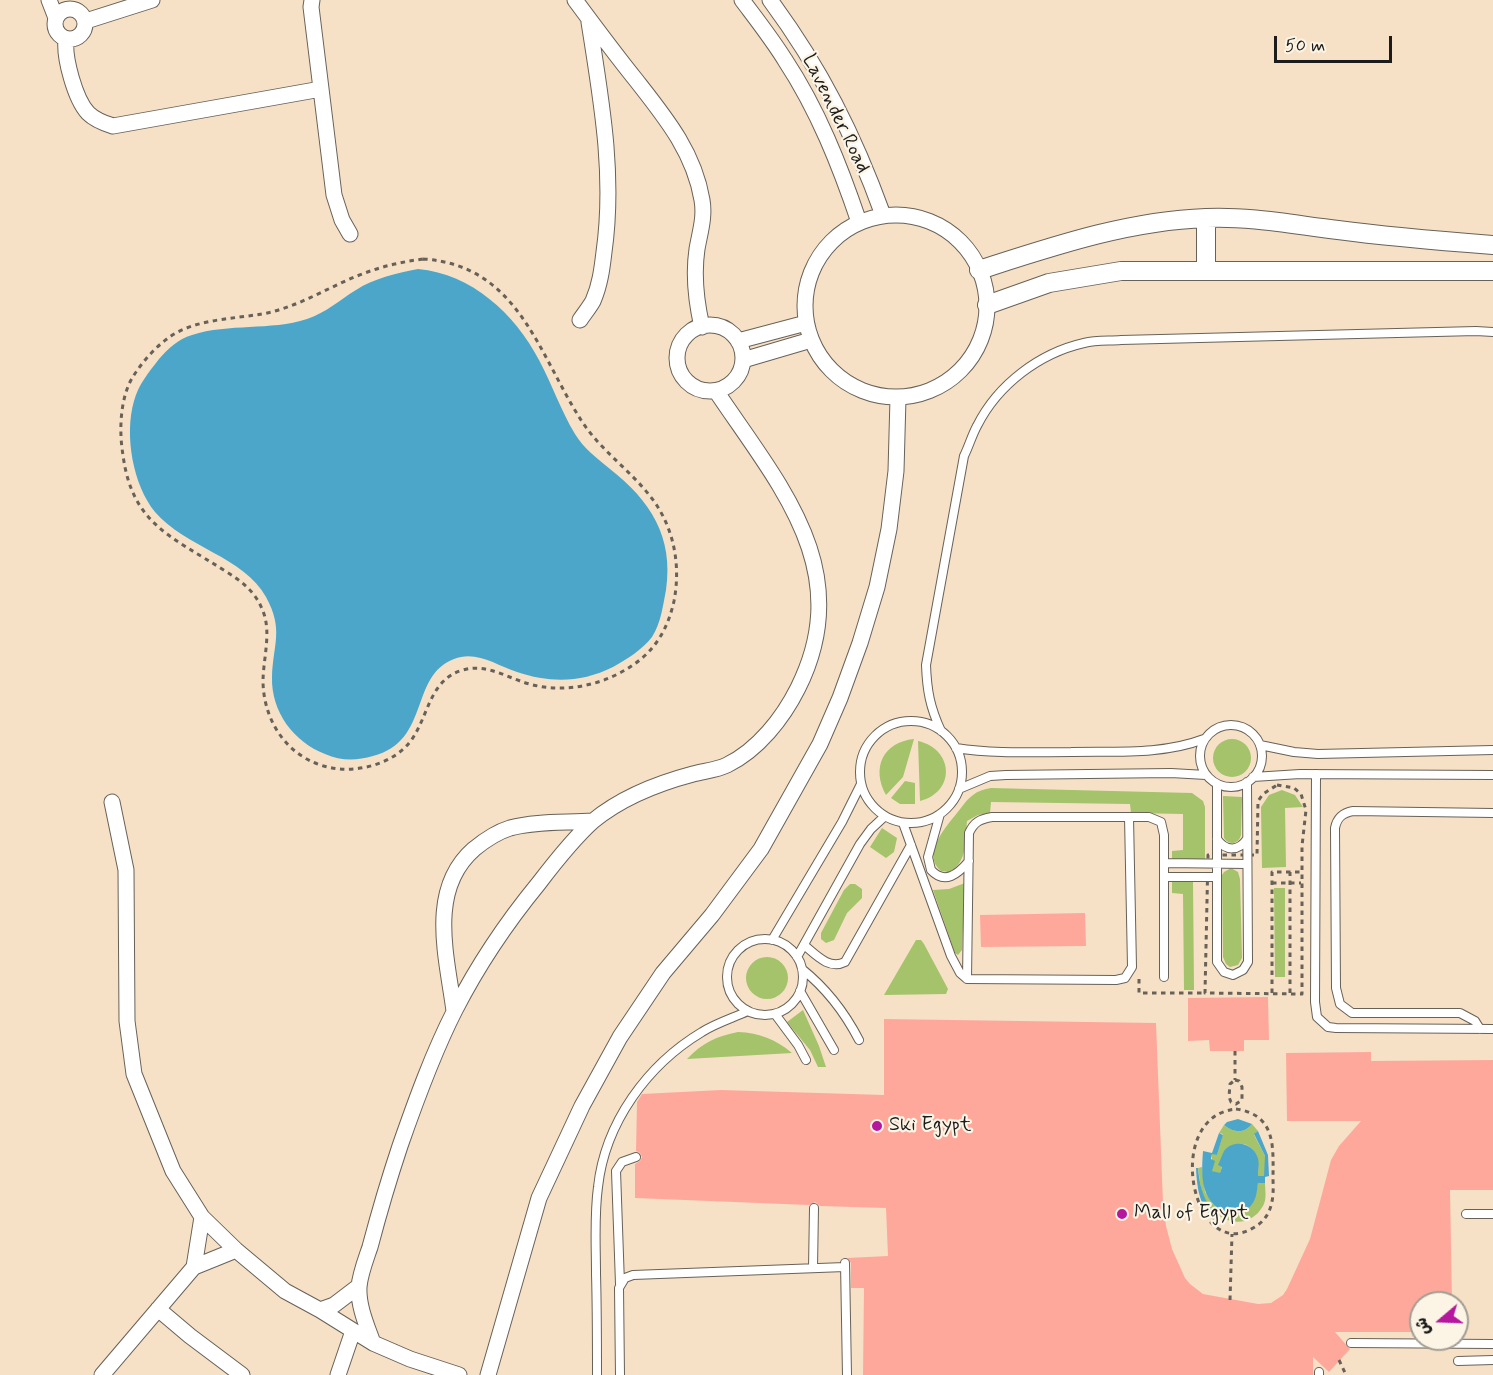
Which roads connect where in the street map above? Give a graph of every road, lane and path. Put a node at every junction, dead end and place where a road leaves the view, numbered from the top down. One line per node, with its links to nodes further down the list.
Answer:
1 (49, 0): 8 (street)
2 (152, 0): 10 (street)
3 (575, 0): 9 (street)
4 (742, 0): 15 (street, Lavender Road)
5 (770, 0): 13 (street, Lavender Road)
6 (308, 2): 12 (street)
7 (72, 4): 8 (street); 10 (street)
8 (56, 18): 11 (street)
9 (589, 19): 23 (street); 25 (street)
10 (86, 21): 11 (street)
11 (66, 40): 12 (street)
12 (321, 89): 16 (street)
13 (883, 216): 15 (street); 18 (street)
14 (1206, 218): 17 (street); 18 (street); 19 (street)
15 (859, 222): 24 (street)
16 (350, 234)
17 (1493, 245)
18 (980, 270): 22 (street)
19 (1206, 270): 20 (street); 22 (street)
20 (1493, 271)
21 (311, 298): 21 (path)
22 (987, 305): 31 (street)
23 (580, 320)
24 (806, 323): 27 (street); 28 (street)
25 (702, 327): 28 (street); 30 (street)
26 (1493, 333): 32 (lane)
27 (811, 340): 29 (street); 31 (street)
28 (738, 341): 29 (street)
29 (743, 360): 30 (street)
30 (716, 391): 49 (street)
31 (898, 398): 113 (street)
32 (941, 731): 35 (lane); 41 (lane)
33 (1204, 739): 34 (lane); 35 (lane); 38 (lane)
34 (1260, 745): 36 (lane); 40 (lane)
35 (956, 748): 43 (lane)
36 (1493, 750)
37 (1316, 774): 39 (lane); 40 (lane); 79 (lane)
38 (1206, 775): 42 (lane); 43 (lane)
39 (1493, 775)
40 (1250, 780): 42 (lane); 52 (lane)
41 (861, 783): 47 (lane); 65 (lane)
42 (1217, 784): 51 (lane)
43 (959, 789): 46 (lane)
44 (112, 802): 92 (street)
45 (1493, 813): 79 (lane)
46 (940, 814): 50 (lane); 54 (lane)
47 (885, 816): 50 (lane); 66 (lane)
48 (1129, 817): 54 (lane); 55 (lane); 71 (lane)
49 (593, 821): 76 (street); 76 (street)
50 (903, 823): 53 (lane)
51 (1217, 839): 52 (lane); 56 (lane)
52 (1247, 839): 57 (lane)
53 (911, 846): 66 (lane); 71 (lane)
54 (969, 861): 71 (lane)
55 (1165, 863): 56 (lane); 61 (lane)
56 (1217, 864): 57 (lane); 60 (lane)
57 (1247, 864): 60 (lane)
58 (1290, 872): 59 (path); 62 (path); 63 (path)
59 (1301, 872)
60 (1217, 876): 61 (lane)
61 (1165, 877): 70 (lane)
62 (1272, 883): 63 (path); 74 (path)
63 (1290, 883): 64 (path); 75 (path)
64 (1301, 883)
65 (772, 940): 67 (lane); 77 (lane)
66 (804, 945): 67 (lane)
67 (797, 957): 68 (lane)
68 (802, 969): 72 (lane); 81 (lane)
69 (1139, 969): 73 (path)
70 (1164, 977)
71 (967, 979)
72 (801, 992): 78 (lane); 82 (lane)
73 (1205, 993)
74 (1272, 993)
75 (1290, 994)
76 (454, 1011): 98 (street)
77 (748, 1011): 78 (lane); 114 (lane)
78 (775, 1014): 84 (lane)
79 (1480, 1029): 80 (lane)
80 (1493, 1029)
81 (859, 1040)
82 (834, 1050)
83 (1234, 1051): 85 (path)
84 (806, 1060)
85 (1235, 1080): 86 (path); 86 (path)
86 (1236, 1104): 87 (path)
87 (1236, 1109): 93 (path); 93 (path)
88 (636, 1157): 97 (lane)
89 (814, 1208): 96 (lane)
90 (1466, 1214): 91 (lane)
91 (1493, 1214)
92 (202, 1217): 94 (street); 95 (street)
93 (1232, 1234): 99 (path)
94 (236, 1250): 95 (street); 101 (street)
95 (194, 1267): 100 (street)
96 (813, 1268): 97 (lane); 116 (lane)
97 (620, 1284): 115 (lane)
98 (359, 1286): 101 (street); 104 (street)
99 (1230, 1300)
100 (158, 1309): 109 (street); 110 (street)
101 (320, 1310): 102 (street)
102 (353, 1331): 104 (street); 111 (street)
103 (1351, 1342): 105 (lane)
104 (373, 1343): 112 (street)
105 (1493, 1344)
106 (1339, 1360): 117 (path)
107 (1493, 1360): 108 (lane)
108 (1458, 1361)
109 (102, 1375)
110 (242, 1375)
111 (338, 1375)
112 (459, 1375)
113 (488, 1375)
114 (597, 1375)
115 (620, 1375)
116 (847, 1375)
117 (1346, 1375)

